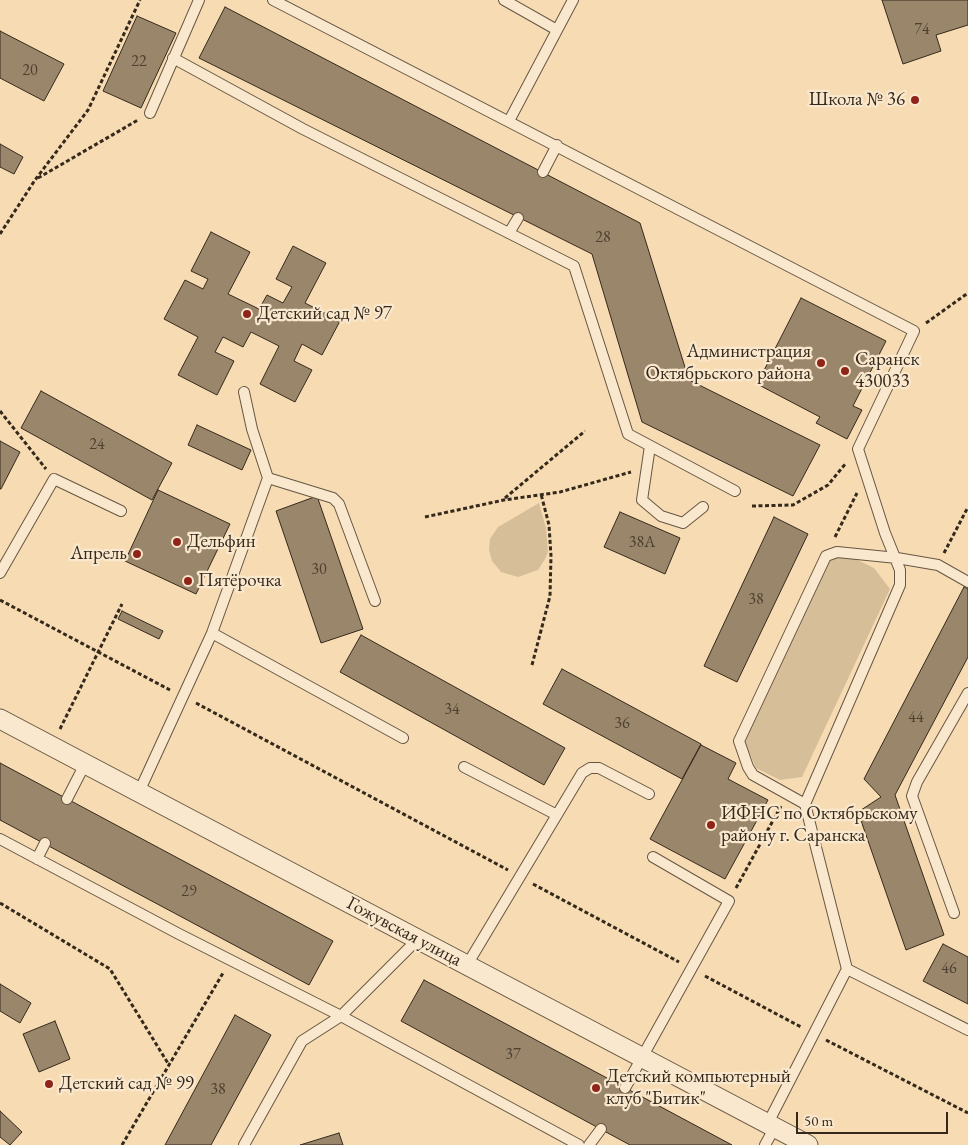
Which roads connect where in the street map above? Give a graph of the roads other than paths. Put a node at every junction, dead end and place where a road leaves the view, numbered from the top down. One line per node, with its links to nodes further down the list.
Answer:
1 (199, 0): 6 (lane)
2 (273, 0): 8 (lane)
3 (504, 0): 5 (lane)
4 (573, 0): 5 (lane)
5 (557, 30): 8 (lane)
6 (173, 58): 7 (lane); 12 (lane)
7 (150, 113)
8 (509, 121): 9 (lane)
9 (557, 146): 10 (lane); 19 (lane)
10 (543, 172)
11 (518, 218): 12 (lane)
12 (510, 233): 14 (lane)
13 (244, 392): 15 (lane)
14 (650, 446): 16 (lane); 17 (lane)
15 (268, 478): 22 (lane); 23 (lane)
16 (735, 491)
17 (703, 507)
18 (121, 511): 20 (lane)
19 (896, 558): 21 (lane); 32 (lane); 32 (lane)
20 (0, 574)
21 (968, 582)
22 (375, 601)
23 (212, 633): 26 (lane); 29 (lane)
24 (968, 694): 38 (lane)
25 (0, 719): 27 (street, Гожувская улица)
26 (403, 738)
27 (85, 764): 29 (street, Гожувская улица); 31 (lane)
28 (464, 767): 33 (lane)
29 (139, 792): 39 (street, Гожувская улица)
30 (649, 794): 33 (lane)
31 (68, 799)
32 (805, 804): 41 (lane)
33 (557, 815): 40 (lane)
34 (0, 839): 37 (lane)
35 (45, 844): 37 (lane)
36 (653, 857): 44 (lane)
37 (37, 860): 42 (lane)
38 (954, 913)
39 (418, 939): 40 (street, Гожувская улица); 42 (lane)
40 (467, 965): 44 (street, Гожувская улица)
41 (847, 969): 43 (lane); 46 (lane)
42 (341, 1016): 48 (lane); 49 (lane)
43 (968, 1030)
44 (643, 1058): 45 (lane); 46 (street, Гожувская улица)
45 (625, 1088)
46 (771, 1125): 51 (lane); 52 (street, Гожувская улица)
47 (601, 1129): 50 (lane)
48 (244, 1145)
49 (579, 1145)
50 (589, 1145)
51 (765, 1145)
52 (808, 1145)

